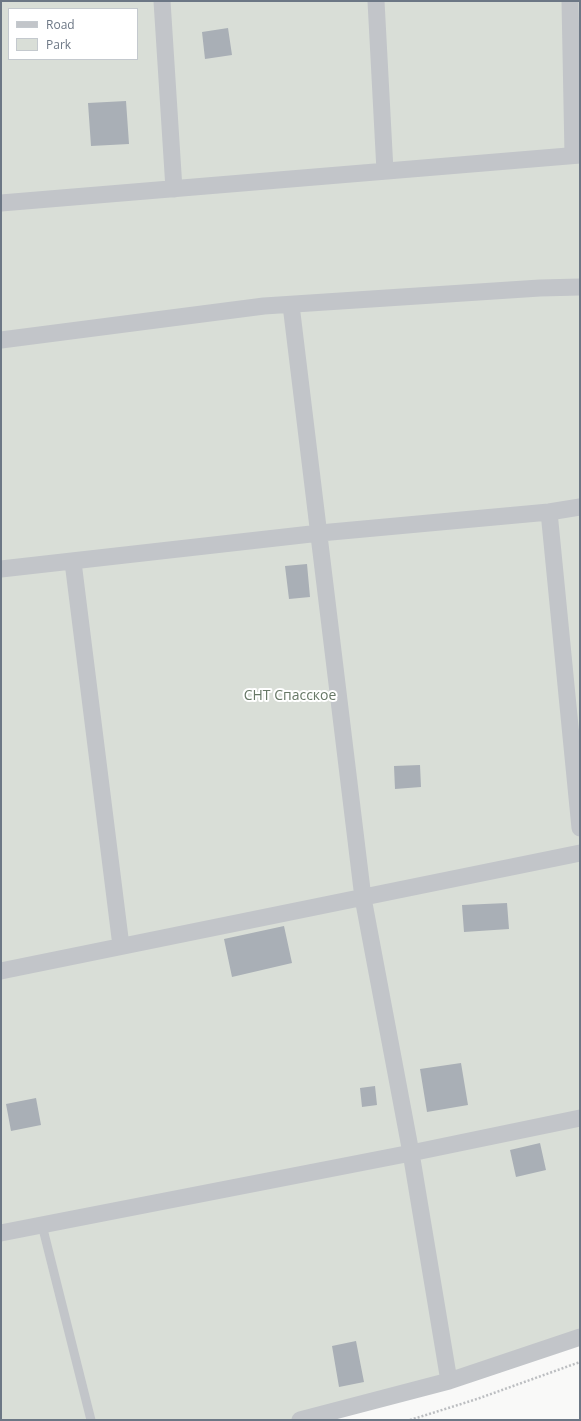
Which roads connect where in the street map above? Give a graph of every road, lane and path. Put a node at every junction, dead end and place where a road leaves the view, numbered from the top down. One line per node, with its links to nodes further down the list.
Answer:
1 (162, 1): 6 (street)
2 (376, 1): 5 (street)
3 (570, 1): 4 (street)
4 (577, 155): 5 (street)
5 (385, 171): 6 (street)
6 (174, 189): 7 (street)
7 (1, 203)
8 (580, 287): 9 (street)
9 (291, 305): 10 (street); 13 (street)
10 (1, 340)
11 (580, 507): 12 (street)
12 (549, 512): 13 (street); 16 (street)
13 (320, 533): 14 (street); 18 (street)
14 (73, 562): 15 (street); 19 (street)
15 (1, 569)
16 (580, 828)
17 (580, 853): 18 (street)
18 (363, 898): 19 (street); 22 (street)
19 (121, 946): 20 (street)
20 (1, 971)
21 (580, 1118): 22 (street)
22 (411, 1153): 23 (street); 27 (street)
23 (42, 1225): 24 (street); 28 (lane)
24 (1, 1233)
25 (580, 1337): 27 (street)
26 (580, 1362): 30 (path)
27 (449, 1381): 29 (street)
28 (91, 1420)
29 (300, 1420)
30 (410, 1420)

